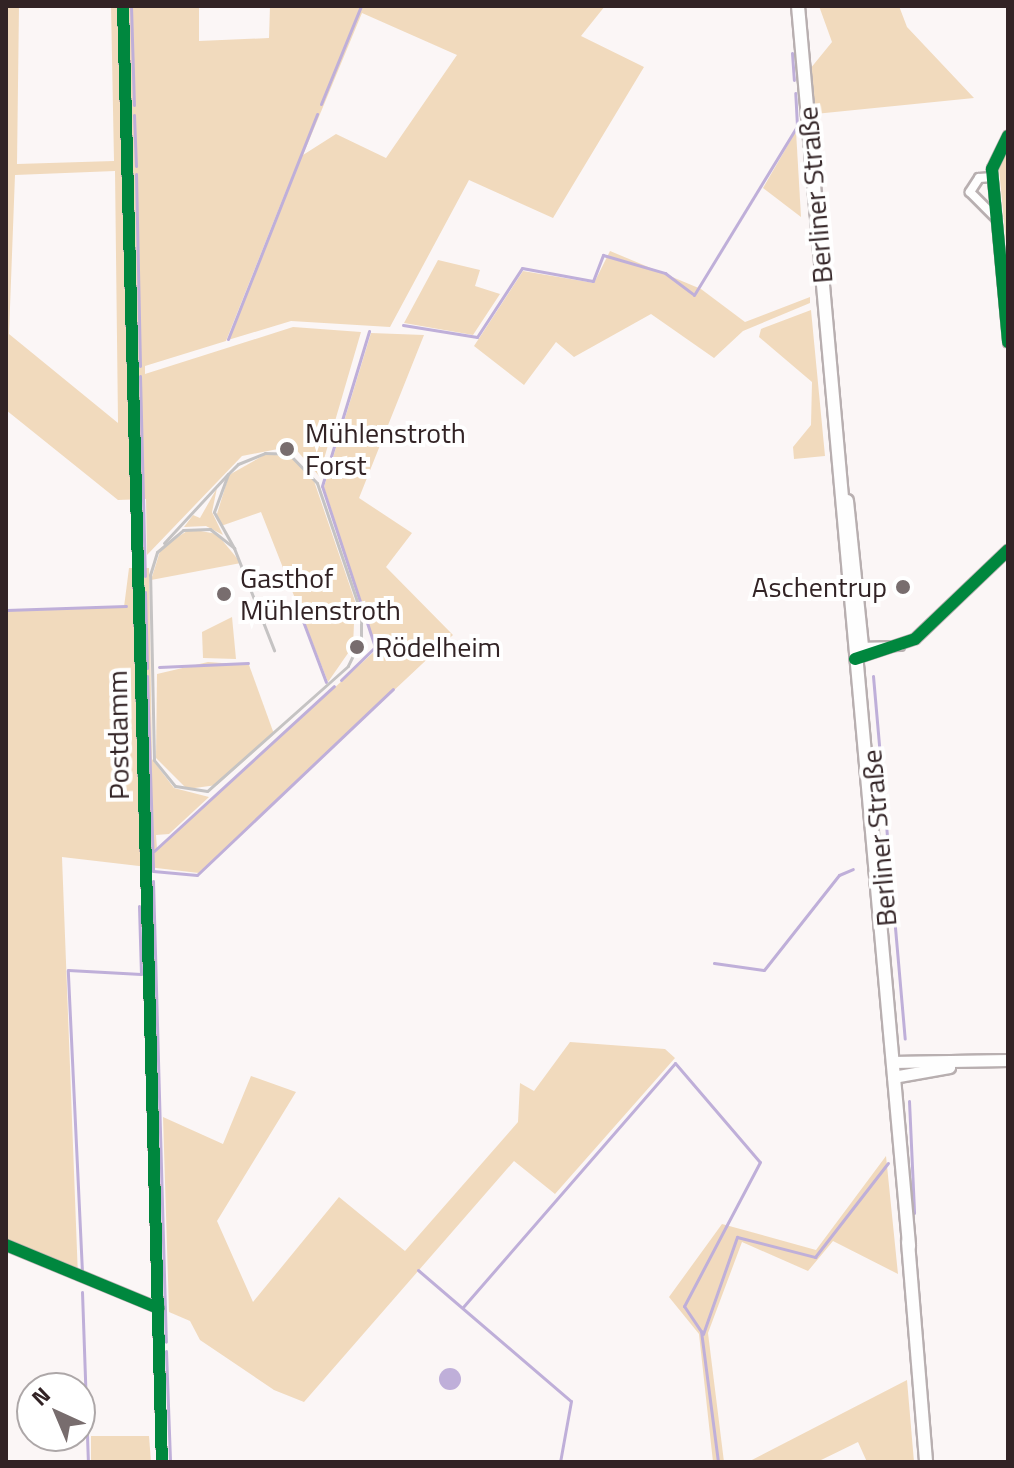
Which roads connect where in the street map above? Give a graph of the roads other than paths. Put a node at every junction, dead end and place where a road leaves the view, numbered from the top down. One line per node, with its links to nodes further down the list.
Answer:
1 (123, 6): 14 (street, Postdamm)
2 (798, 6): 8 (main road, Berliner Straße)
3 (1008, 136): 4 (street)
4 (993, 177): 5 (street); 5 (street)
5 (997, 219): 6 (street)
6 (1008, 342)
7 (1008, 550): 8 (street)
8 (859, 653): 10 (main road, Berliner Straße)
9 (1008, 1060): 11 (main road)
10 (895, 1062): 11 (main road); 12 (main road, Berliner Straße)
11 (965, 1063): 12 (main road)
12 (896, 1077): 16 (main road, Berliner Straße)
13 (6, 1245): 14 (street)
14 (158, 1308): 15 (street, Postdamm)
15 (162, 1462)
16 (926, 1462)

